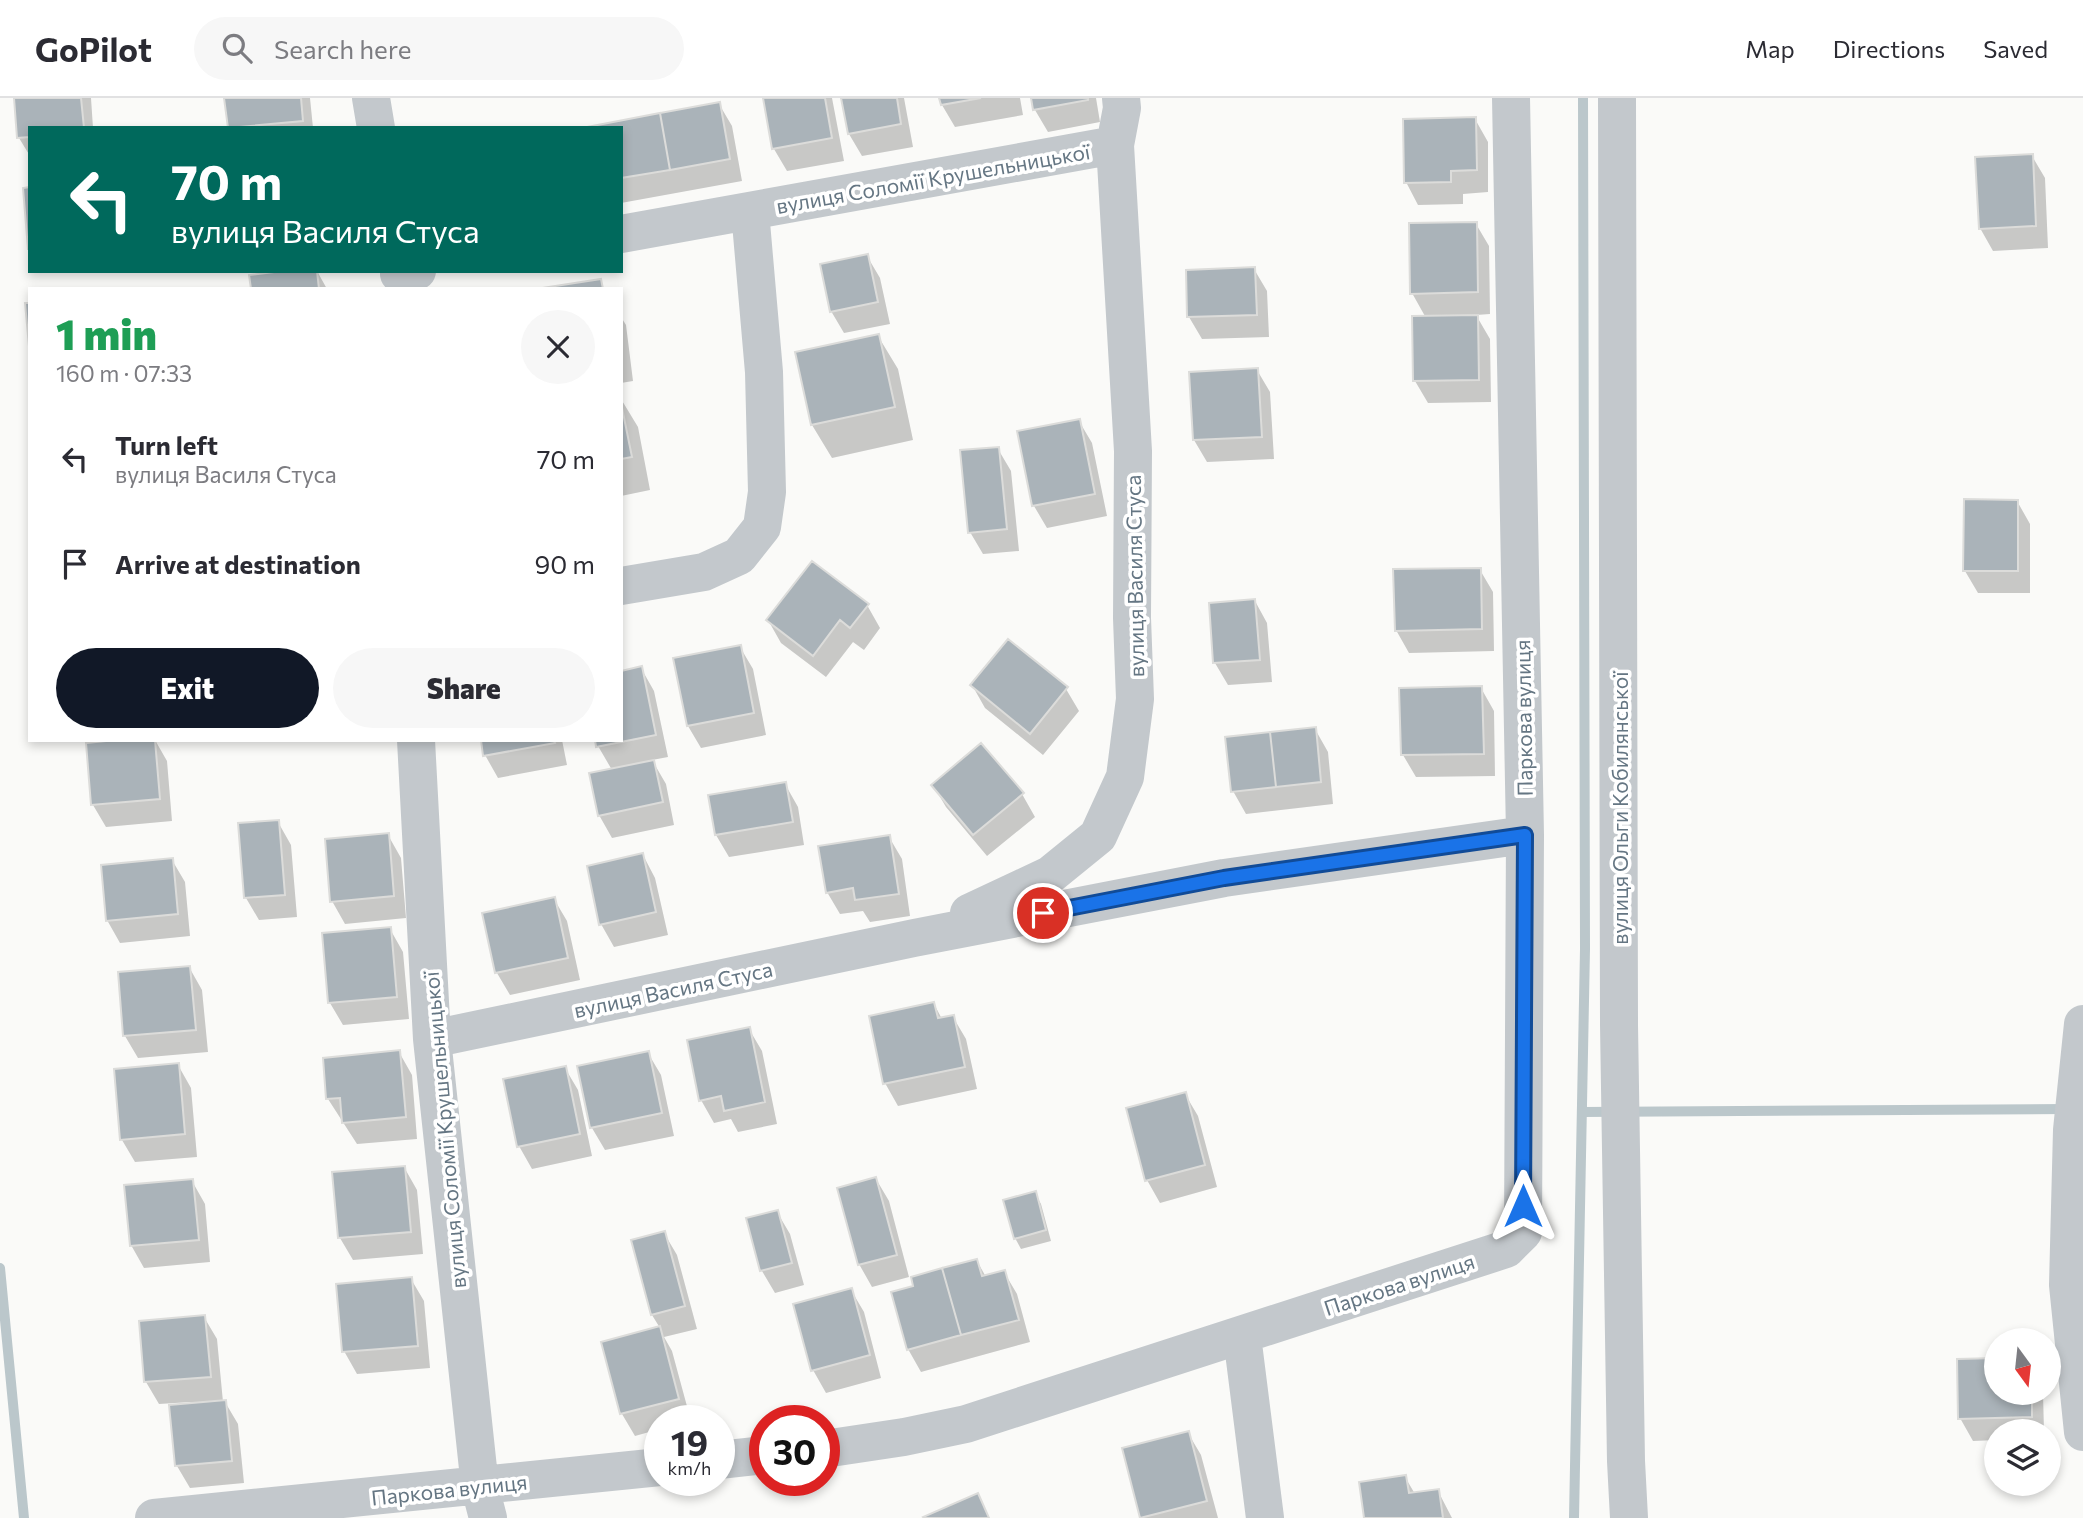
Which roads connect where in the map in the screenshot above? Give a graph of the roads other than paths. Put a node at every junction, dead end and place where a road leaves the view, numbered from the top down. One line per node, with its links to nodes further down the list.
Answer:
1 (371, 98): 5 (street)
2 (1121, 98): 6 (street, вулиця Василя Стуса)
3 (1511, 98): 11 (street, Паркова вулиця)
4 (1616, 98): 22 (street, вулиця Ольги Кобилянської)
5 (376, 126)
6 (1115, 145): 7 (street, вулиця Соломії Крушельницької); 12 (street, вулиця Василя Стуса)
7 (750, 211): 8 (street, вулиця Соломії Крушельницької); 9 (street, вулиця Соломії Крушельницької)
8 (623, 234)
9 (623, 586)
10 (416, 742): 14 (street, вулиця Соломії Крушельницької)
11 (1525, 835): 12 (street, вулиця Василя Стуса); 15 (street, Паркова вулиця)
12 (914, 939): 14 (street, вулиця Василя Стуса)
13 (2083, 1024): 16 (street)
14 (432, 1039): 19 (street, вулиця Соломії Крушельницької)
15 (1242, 1336): 17 (street, Паркова вулиця); 21 (street)
16 (2083, 1432)
17 (840, 1447)
18 (644, 1470): 19 (street, Паркова вулиця)
19 (484, 1502): 20 (street, Паркова вулиця)
20 (154, 1518)
21 (1265, 1518)
22 (1629, 1518)

